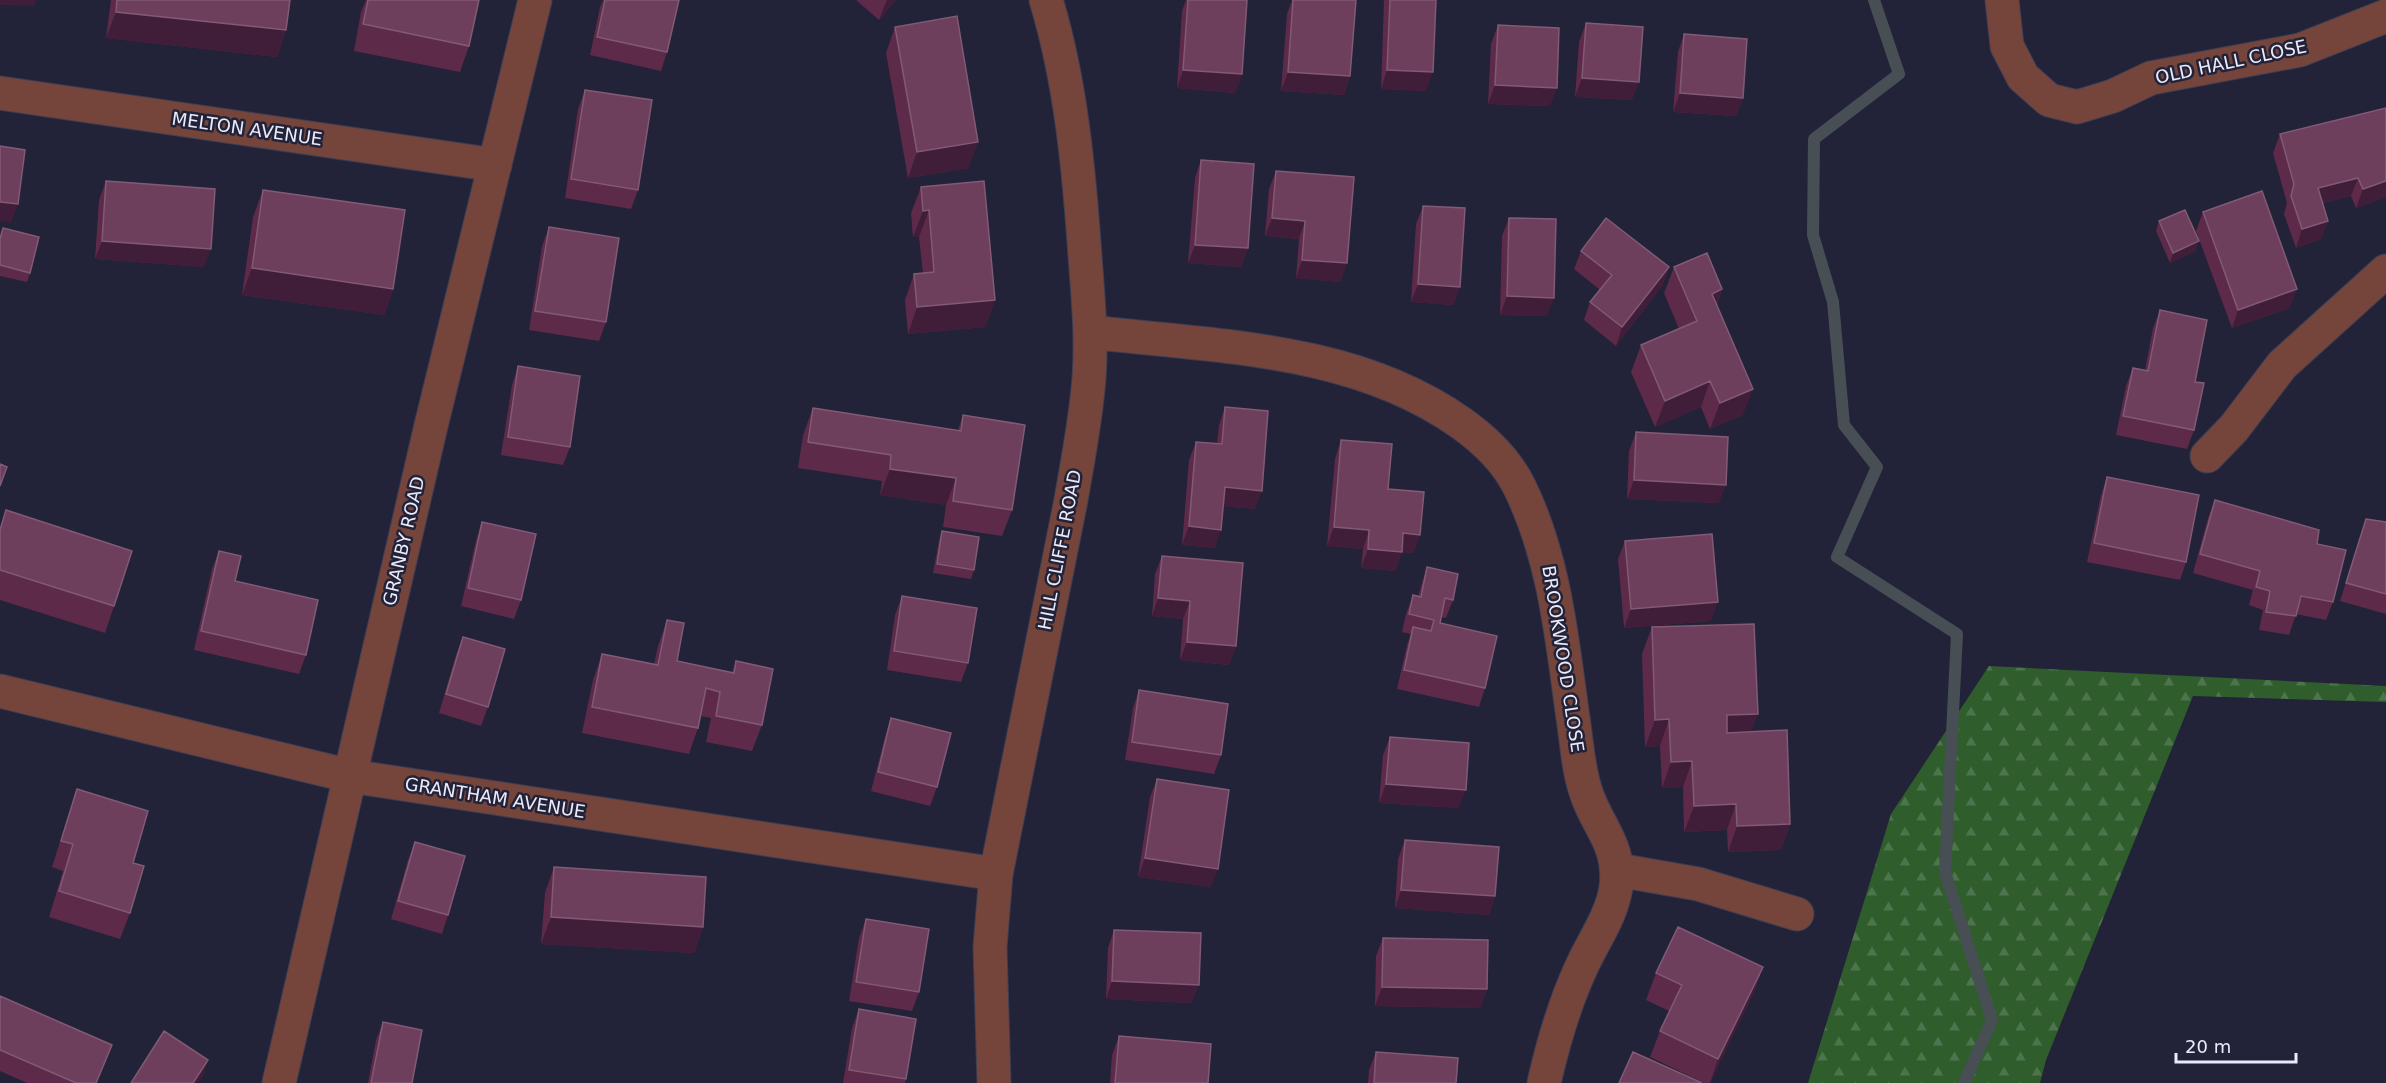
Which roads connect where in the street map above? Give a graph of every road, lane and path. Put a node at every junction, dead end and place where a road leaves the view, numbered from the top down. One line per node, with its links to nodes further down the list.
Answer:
1 (535, 0): 6 (street, GRANBY ROAD)
2 (2002, 0): 4 (street, OLD HALL CLOSE)
3 (1055, 5): 8 (street, HILL CLIFFE ROAD)
4 (2386, 16)
5 (0, 93): 6 (street, MELTON AVENUE)
6 (495, 165): 11 (street, GRANBY ROAD)
7 (2386, 271): 9 (street)
8 (1090, 332): 12 (street, BROOKWOOD CLOSE); 13 (street, HILL CLIFFE ROAD)
9 (2206, 456)
10 (0, 690): 11 (street, GRANTHAM AVENUE)
11 (350, 776): 13 (street, GRANTHAM AVENUE); 15 (street, GRANBY ROAD)
12 (1618, 870): 14 (street); 17 (street, BROOKWOOD CLOSE)
13 (996, 874): 16 (street, HILL CLIFFE ROAD)
14 (1797, 914)
15 (279, 1083)
16 (994, 1083)
17 (1544, 1083)

